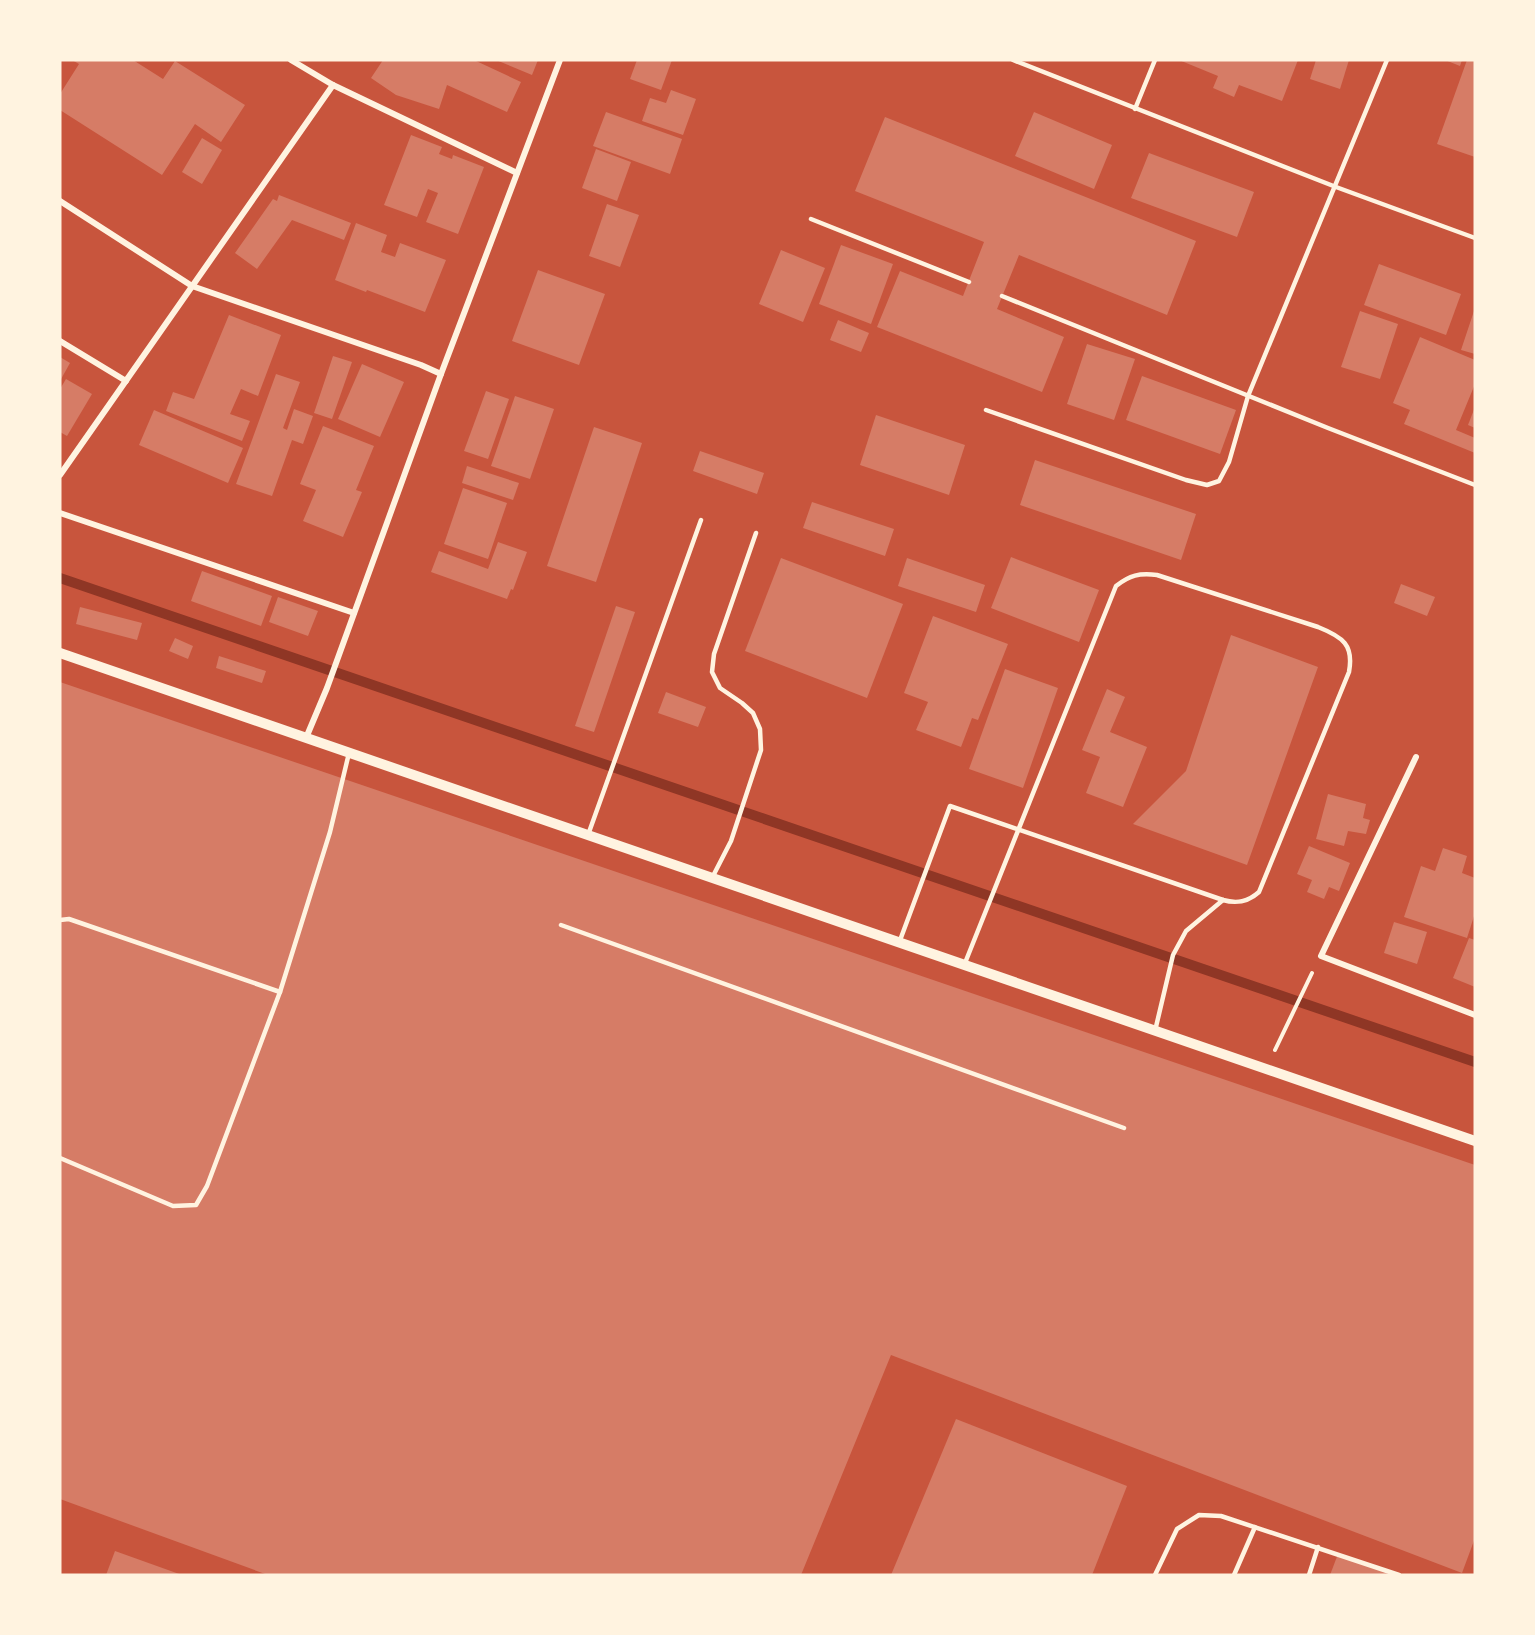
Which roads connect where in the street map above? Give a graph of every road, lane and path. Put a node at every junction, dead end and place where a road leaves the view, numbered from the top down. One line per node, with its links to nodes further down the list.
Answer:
1 (291, 60): 6 (street)
2 (560, 60): 8 (street)
3 (1013, 60): 7 (lane)
4 (1155, 60): 7 (lane)
5 (1387, 60): 9 (lane)
6 (333, 85): 8 (street); 14 (street)
7 (1135, 109): 9 (lane)
8 (518, 173): 17 (street)
9 (1336, 187): 12 (lane); 19 (lane)
10 (60, 201): 14 (street)
11 (812, 219): 13 (lane)
12 (1475, 238)
13 (969, 282)
14 (192, 286): 17 (street); 18 (street)
15 (1002, 296): 19 (lane)
16 (60, 341): 18 (street)
17 (441, 374): 26 (street)
18 (126, 381): 21 (street)
19 (1248, 396): 20 (lane); 22 (lane)
20 (986, 410)
21 (60, 475)
22 (1475, 485)
23 (60, 513): 26 (street)
24 (701, 520): 32 (lane)
25 (756, 533): 33 (lane)
26 (354, 613): 28 (street)
27 (60, 653): 28 (street)
28 (306, 738): 29 (street)
29 (350, 753): 32 (street); 40 (lane)
30 (1416, 756): 41 (street)
31 (1018, 829): 34 (lane); 34 (lane); 37 (lane); 38 (lane)
32 (588, 835): 33 (street)
33 (712, 878): 37 (street)
34 (1223, 900): 42 (lane)
35 (60, 920): 40 (lane)
36 (561, 925): 44 (lane)
37 (899, 943): 38 (street)
38 (964, 966): 42 (street)
39 (1304, 991): 43 (path)
40 (280, 992): 46 (lane)
41 (1475, 1015)
42 (1155, 1031): 43 (street)
43 (1265, 1070): 45 (street)
44 (1124, 1128)
45 (1475, 1142)
46 (60, 1158)
47 (1255, 1527): 48 (lane); 49 (lane); 50 (lane)
48 (1318, 1547): 51 (lane); 52 (lane)
49 (1155, 1575)
50 (1234, 1575)
51 (1309, 1575)
52 (1399, 1575)

